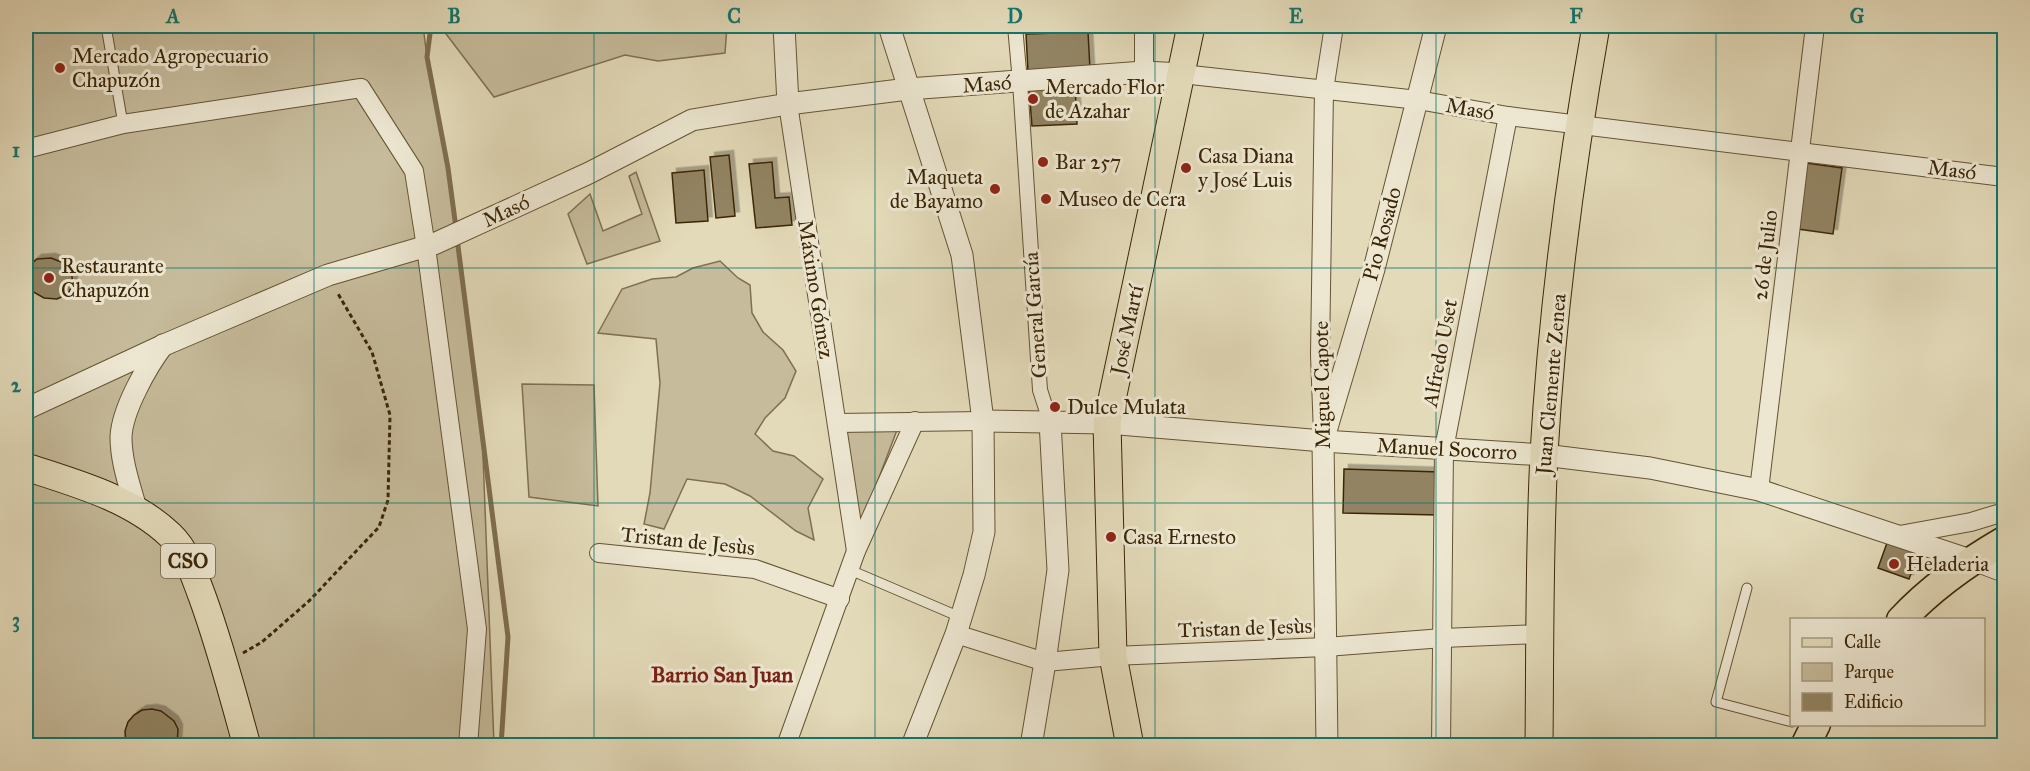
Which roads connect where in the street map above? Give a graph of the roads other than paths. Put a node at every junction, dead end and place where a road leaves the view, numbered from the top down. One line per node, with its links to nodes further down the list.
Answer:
1 (106, 26): 19 (lane)
2 (784, 26): 17 (street, Máximo Gómez)
3 (889, 26): 14 (street)
4 (1015, 26): 13 (street, General García)
5 (1144, 26): 11 (street)
6 (1191, 26): 12 (main road, José Martí)
7 (1334, 26): 15 (street, Miguel Capote)
8 (1436, 26): 16 (street, Pio Rosado)
9 (1596, 26): 20 (main road, Juan Clemente Zenea)
10 (1815, 26): 22 (street, 26 de Julio)
11 (1144, 72): 12 (street, Masó); 13 (street, Masó)
12 (1182, 74): 15 (street, Masó); 31 (main road, José Martí)
13 (1020, 82): 14 (street, Masó); 29 (street, General García)
14 (908, 89): 17 (street, Masó); 28 (street)
15 (1324, 90): 16 (street, Masó); 32 (street, Miguel Capote)
16 (1418, 100): 18 (street, Masó); 32 (street, Pio Rosado)
17 (788, 104): 24 (street, Masó); 30 (street, Máximo Gómez)
18 (1508, 116): 20 (street, Masó); 33 (street, Alfredo Uset)
19 (123, 124): 21 (street); 24 (street)
20 (1578, 124): 22 (street, Masó); 34 (main road, Juan Clemente Zenea)
21 (26, 149)
22 (1801, 151): 23 (street, Masó); 36 (street, 26 de Julio)
23 (2004, 177)
24 (430, 245): 25 (street, Masó); 57 (street)
25 (164, 345): 26 (street, Masó); 37 (street)
26 (26, 409)
27 (915, 421): 28 (street); 30 (street); 41 (street, Máximo Gómez)
28 (983, 421): 29 (street, Manuel Socorro); 49 (street)
29 (1050, 421): 31 (street, Manuel Socorro); 54 (street, General García)
30 (837, 423): 41 (street, Máximo Gómez)
31 (1107, 423): 32 (street, Manuel Socorro); 53 (main road, José Martí)
32 (1323, 441): 33 (street, Manuel Socorro); 52 (street, Miguel Capote)
33 (1444, 449): 34 (street, Manuel Socorro); 51 (street, Alfredo Uset)
34 (1544, 455): 36 (street, Manuel Socorro); 50 (main road, Juan Clemente Zenea)
35 (26, 467): 37 (main road, CSO)
36 (1759, 490): 39 (street, Manuel Socorro)
37 (136, 509): 56 (main road, CSO)
38 (2004, 512): 39 (street)
39 (1894, 536): 43 (street, Manuel Socorro)
40 (2004, 541): 43 (highway)
41 (856, 551): 44 (street, Máximo Gómez)
42 (599, 553): 47 (street, Tristan de Jesùs)
43 (1970, 560): 45 (street); 48 (highway)
44 (850, 570): 47 (street, Máximo Gómez); 49 (lane, Tristan de Jesùs)
45 (2004, 573)
46 (1747, 588): 55 (lane)
47 (840, 599): 58 (street, Máximo Gómez)
48 (1903, 618)
49 (958, 626): 54 (street, Tristan de Jesùs); 59 (street)
50 (1540, 634): 51 (street, Tristan de Jesùs); 64 (main road, Juan Clemente Zenea)
51 (1443, 638): 52 (street, Tristan de Jesùs); 63 (street, Alfredo Uset)
52 (1326, 647): 53 (street, Tristan de Jesùs); 62 (street, Miguel Capote)
53 (1113, 656): 54 (street, Tristan de Jesùs); 61 (main road, José Martí)
54 (1045, 662): 60 (street, General García)
55 (1790, 724)
56 (247, 746)
57 (468, 746)
58 (786, 746)
59 (912, 746)
60 (1031, 746)
61 (1130, 746)
62 (1327, 746)
63 (1441, 746)
64 (1539, 746)

